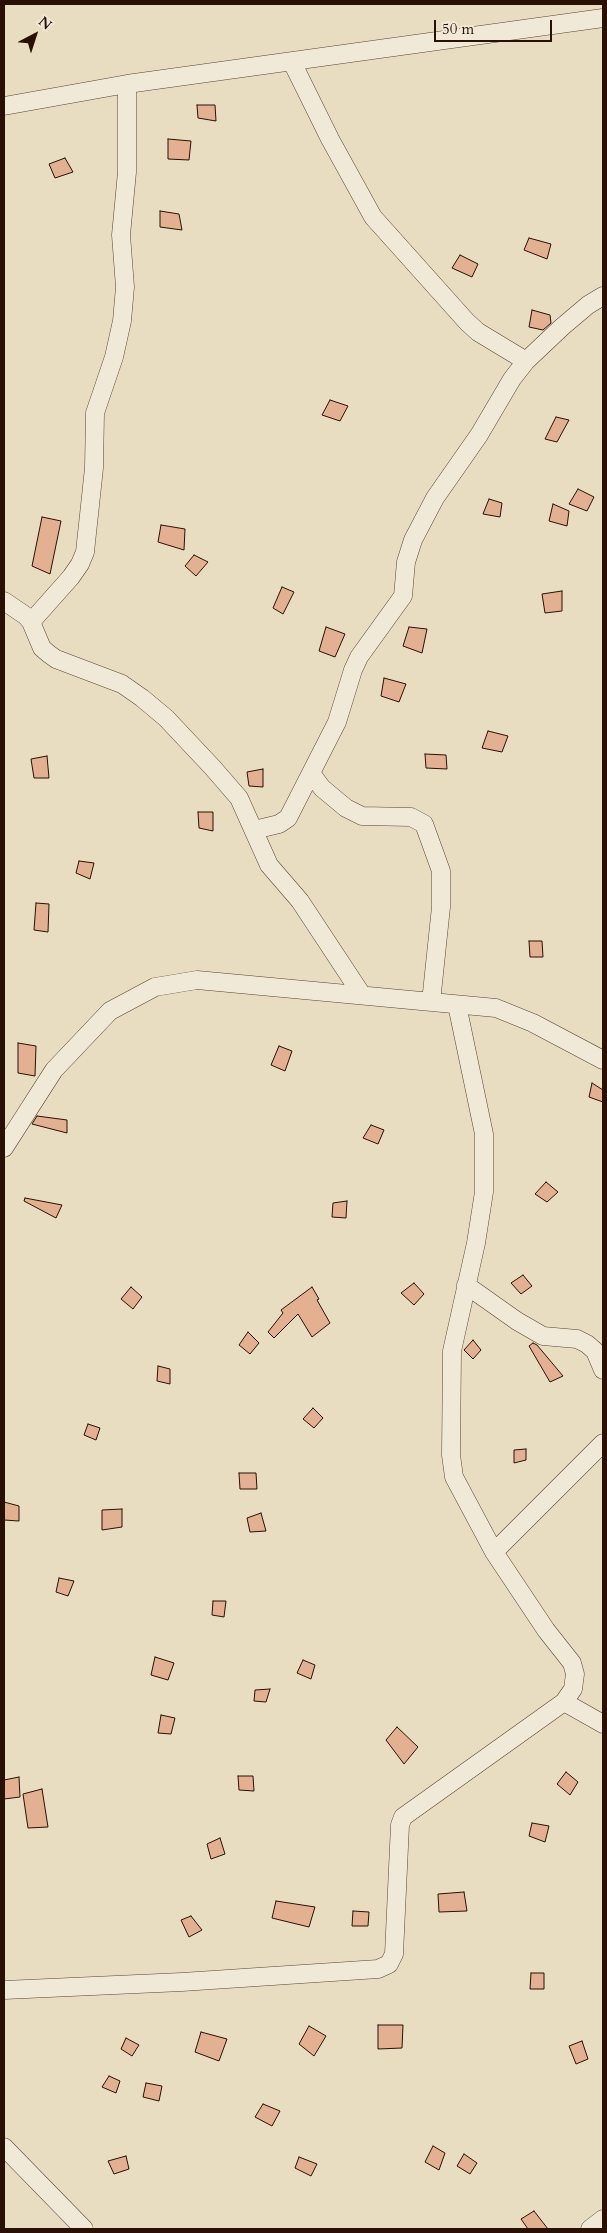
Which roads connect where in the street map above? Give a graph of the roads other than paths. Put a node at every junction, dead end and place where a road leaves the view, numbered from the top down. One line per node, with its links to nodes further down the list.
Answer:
1 (603, 18): 2 (street)
2 (292, 62): 3 (street); 6 (street)
3 (127, 84): 4 (street); 8 (street)
4 (4, 106)
5 (603, 296): 6 (street)
6 (526, 362): 9 (street)
7 (4, 602): 8 (street)
8 (31, 622): 10 (street)
9 (311, 773): 10 (street); 12 (street)
10 (254, 830): 11 (street)
11 (362, 996): 12 (street); 15 (street)
12 (432, 1002): 13 (street)
13 (457, 1005): 14 (street); 16 (street)
14 (603, 1060)
15 (4, 1148)
16 (466, 1285): 17 (street); 19 (street)
17 (603, 1370)
18 (603, 1443): 19 (street)
19 (494, 1552): 20 (street)
20 (564, 1702): 21 (street); 22 (street)
21 (603, 1724)
22 (4, 1990)
23 (4, 2147): 25 (street)
24 (603, 2219): 26 (street)
25 (84, 2229)
26 (590, 2229)

